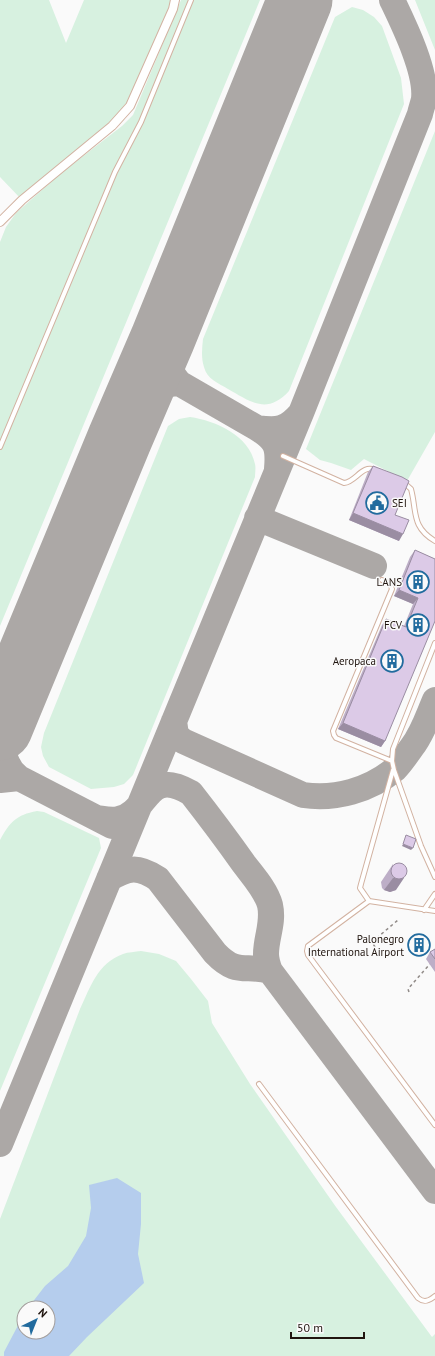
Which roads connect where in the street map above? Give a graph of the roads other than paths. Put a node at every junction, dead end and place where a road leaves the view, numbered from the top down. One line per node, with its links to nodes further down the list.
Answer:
1 (175, 0): 3 (street)
2 (191, 0): 4 (lane)
3 (0, 222)
4 (0, 447)
5 (283, 456): 6 (lane)
6 (377, 471)
7 (397, 479): 8 (lane)
8 (435, 541)
9 (382, 580): 11 (lane)
10 (435, 643): 11 (lane)
11 (392, 761): 12 (lane)
12 (394, 770): 13 (lane); 15 (lane)
13 (435, 877)
14 (435, 894): 16 (lane)
15 (369, 901): 16 (lane); 19 (lane)
16 (424, 910): 17 (lane)
17 (435, 911)
18 (259, 1084): 20 (lane)
19 (435, 1125)
20 (435, 1296)

